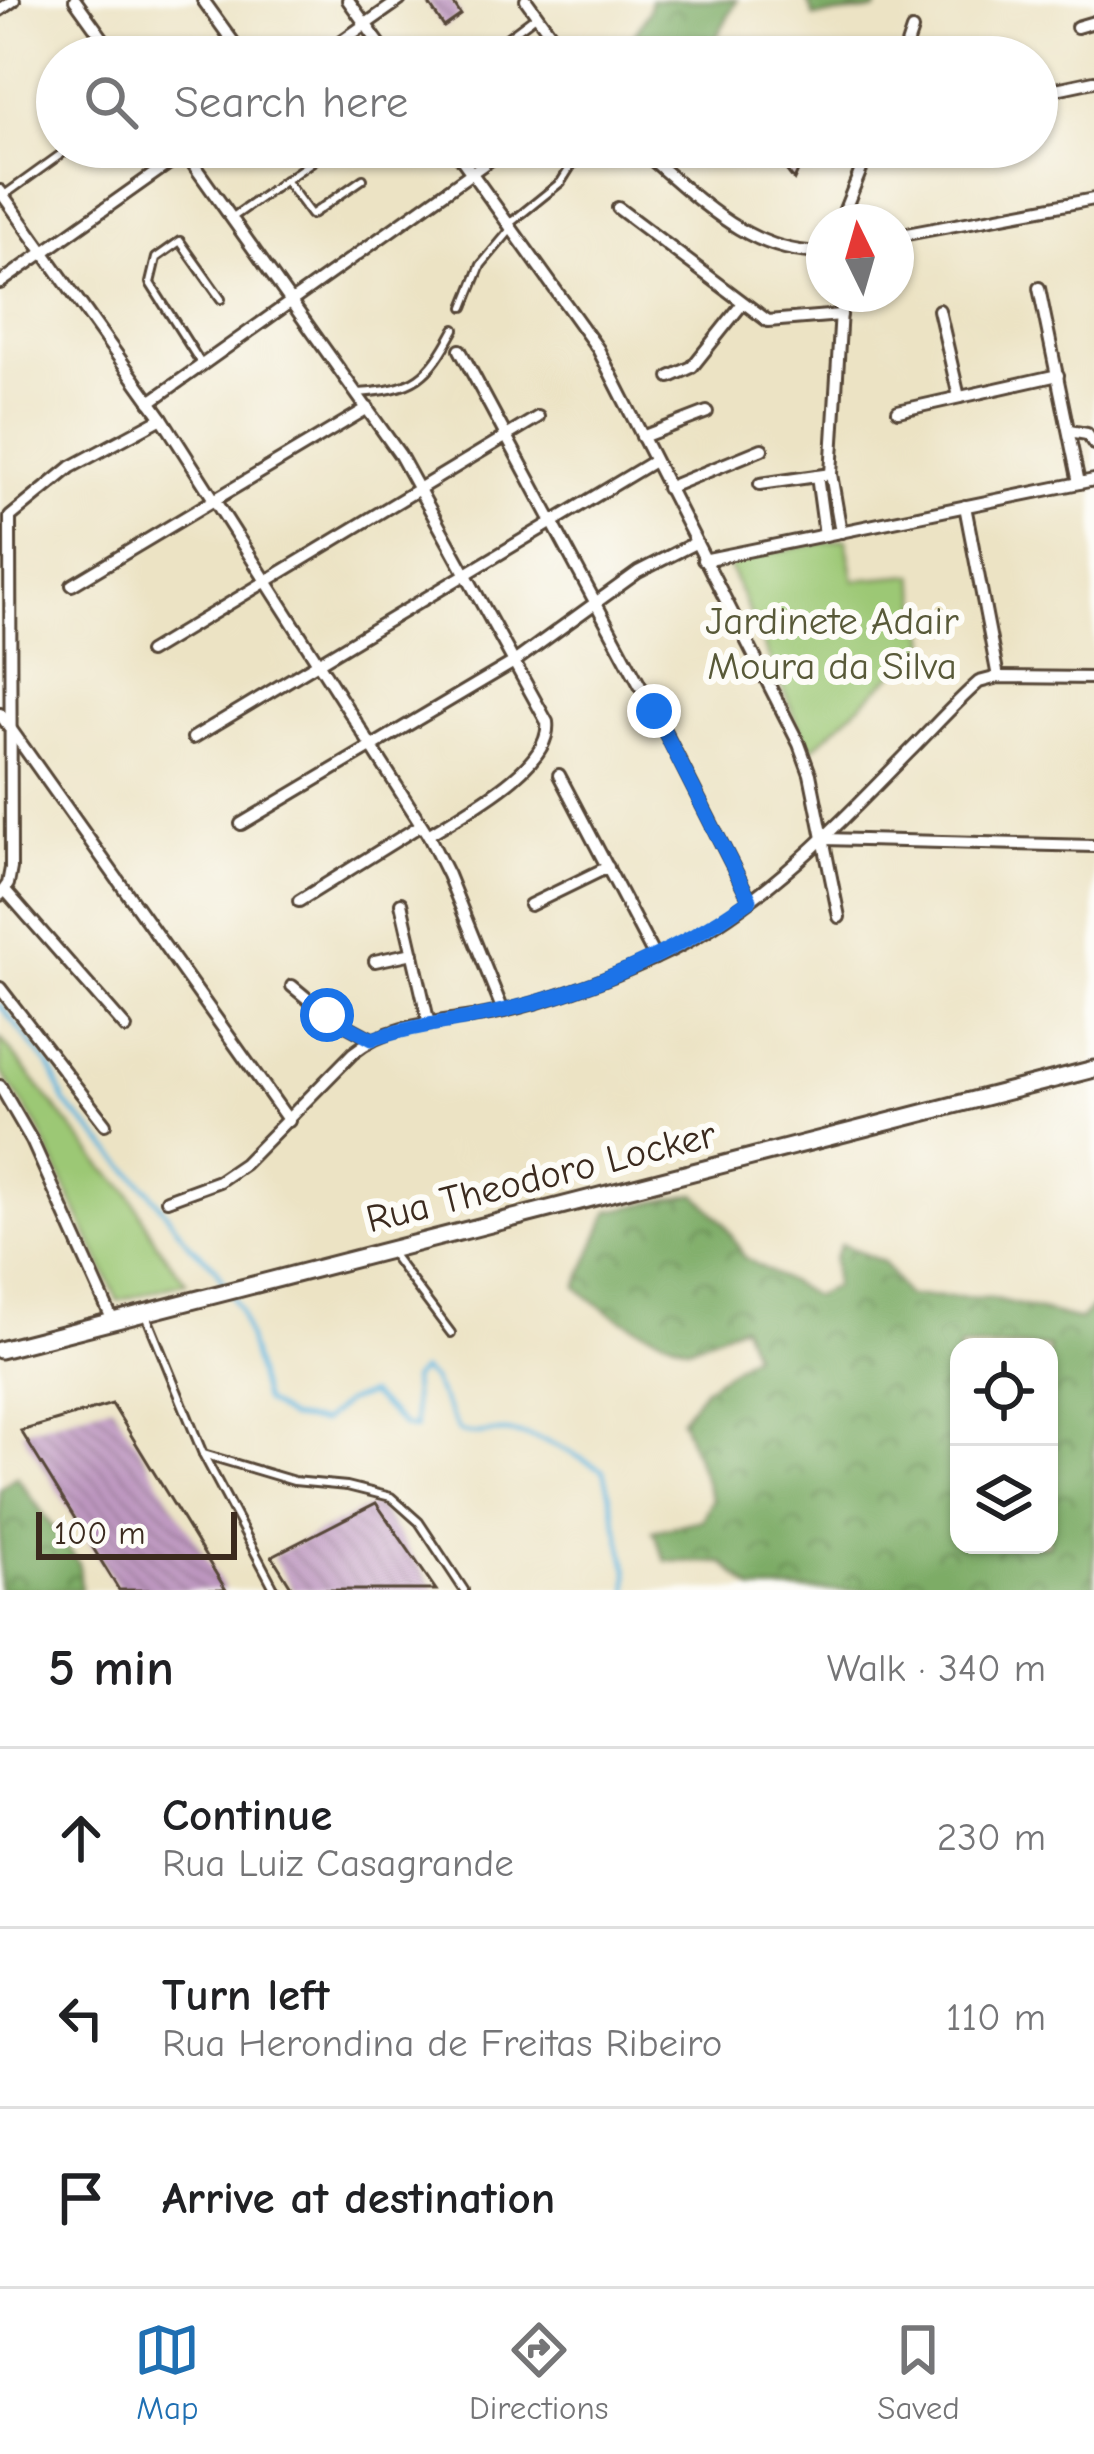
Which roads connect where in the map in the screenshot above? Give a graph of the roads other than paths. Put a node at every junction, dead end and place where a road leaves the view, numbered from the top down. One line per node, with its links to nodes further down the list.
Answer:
1 (14, 0): 7 (street)
2 (75, 0): 13 (street)
3 (202, 0): 14 (street)
4 (348, 0): 10 (street)
5 (400, 0): 10 (street)
6 (526, 0): 8 (street)
7 (0, 10)
8 (537, 15): 17 (lane); 18 (street)
9 (1094, 22): 11 (street)
10 (365, 24): 15 (street); 16 (street)
11 (1076, 27)
12 (912, 30): 19 (street)
13 (101, 36)
14 (229, 36)
15 (348, 36)
16 (374, 36)
17 (508, 36)
18 (552, 36)
19 (910, 36)
20 (1094, 81): 21 (street)
21 (1058, 89)
22 (40, 168): 34 (lane)
23 (160, 168): 42 (street)
24 (199, 168): 38 (street)
25 (303, 168): 33 (lane)
26 (468, 168): 31 (street)
27 (479, 168): 31 (street)
28 (570, 168): 39 (lane)
29 (663, 168): 41 (street)
30 (862, 168): 36 (street)
31 (472, 173): 39 (street); 46 (street)
32 (363, 179): 33 (lane)
33 (285, 181): 38 (lane)
34 (2, 194): 42 (street)
35 (1094, 199): 40 (street)
36 (847, 204)
37 (618, 208): 47 (street)
38 (232, 218): 46 (street)
39 (510, 226): 48 (lane); 67 (street)
40 (914, 233)
41 (806, 251)
42 (43, 252): 43 (street); 59 (street)
43 (0, 283)
44 (1040, 288): 55 (street)
45 (221, 299): 54 (lane)
46 (292, 301): 54 (street); 57 (street)
47 (743, 303): 51 (street); 56 (street)
48 (464, 307)
49 (939, 310): 58 (street)
50 (841, 312): 51 (street)
51 (841, 315): 71 (street)
52 (455, 329): 57 (lane)
53 (460, 350): 66 (street)
54 (202, 365): 59 (street)
55 (1058, 375): 58 (street); 65 (street)
56 (670, 376)
57 (358, 393): 60 (street)
58 (959, 398): 61 (street)
59 (150, 402): 64 (street)
60 (368, 408): 77 (street); 78 (street)
61 (898, 411)
62 (707, 412): 67 (street)
63 (538, 417): 66 (street)
64 (162, 418): 78 (street); 95 (street)
65 (1069, 431): 68 (street); 74 (street)
66 (506, 436): 77 (street); 80 (street)
67 (642, 437): 70 (street)
68 (1094, 444)
69 (762, 449): 76 (street)
70 (654, 461): 76 (street); 80 (street)
71 (831, 474): 72 (street); 81 (street)
72 (817, 476): 75 (street); 82 (street)
73 (1094, 480): 74 (street)
74 (1079, 483): 79 (street)
75 (760, 484)
76 (667, 488): 83 (street)
77 (418, 489): 85 (street); 86 (street)
78 (214, 500): 86 (street); 87 (street)
79 (965, 506): 81 (street); 92 (street)
80 (552, 522): 85 (street); 88 (street)
81 (841, 532): 82 (street)
82 (825, 535): 84 (street)
83 (694, 543): 84 (street); 88 (street)
84 (703, 560): 101 (street)
85 (466, 574): 90 (street); 91 (street)
86 (266, 581): 89 (street); 91 (street)
87 (72, 585)
88 (594, 600): 90 (street); 105 (street)
89 (149, 652)
90 (514, 662): 97 (street); 100 (street)
91 (318, 663): 96 (street); 97 (street)
92 (998, 677): 93 (street); 101 (street)
93 (1094, 678)
94 (0, 714): 95 (street)
95 (12, 730): 104 (street); 121 (street)
96 (193, 738)
97 (371, 746): 99 (street); 100 (street)
98 (559, 775): 103 (street)
99 (241, 824)
100 (425, 830): 106 (street); 115 (street)
101 (824, 839): 102 (street); 105 (street); 109 (street)
102 (1094, 846)
103 (608, 867): 108 (street); 111 (street)
104 (2, 892): 117 (street)
105 (750, 900): 111 (street)
106 (298, 901)
107 (401, 903): 110 (street)
108 (530, 904)
109 (839, 917)
110 (413, 953): 112 (street); 116 (street)
111 (656, 958): 115 (street)
112 (375, 961)
113 (292, 986): 118 (street)
114 (0, 988): 122 (street)
115 (502, 1011): 116 (street)
116 (430, 1024): 118 (street)
117 (126, 1028)
118 (372, 1039): 121 (street)
119 (1094, 1069): 124 (main road, Rua Theodoro Locker)
120 (0, 1087): 126 (street)
121 (290, 1121): 123 (street)
122 (104, 1124)
123 (167, 1200)
124 (389, 1250): 125 (main road, Rua Theodoro Locker); 127 (lane)
125 (145, 1312): 126 (main road, Rua Theodoro Locker); 129 (lane)
126 (113, 1321): 128 (main road, Rua Theodoro Locker)
127 (452, 1333)
128 (1, 1347)
129 (202, 1454): 130 (lane); 131 (lane)
130 (275, 1590)
131 (464, 1590)

